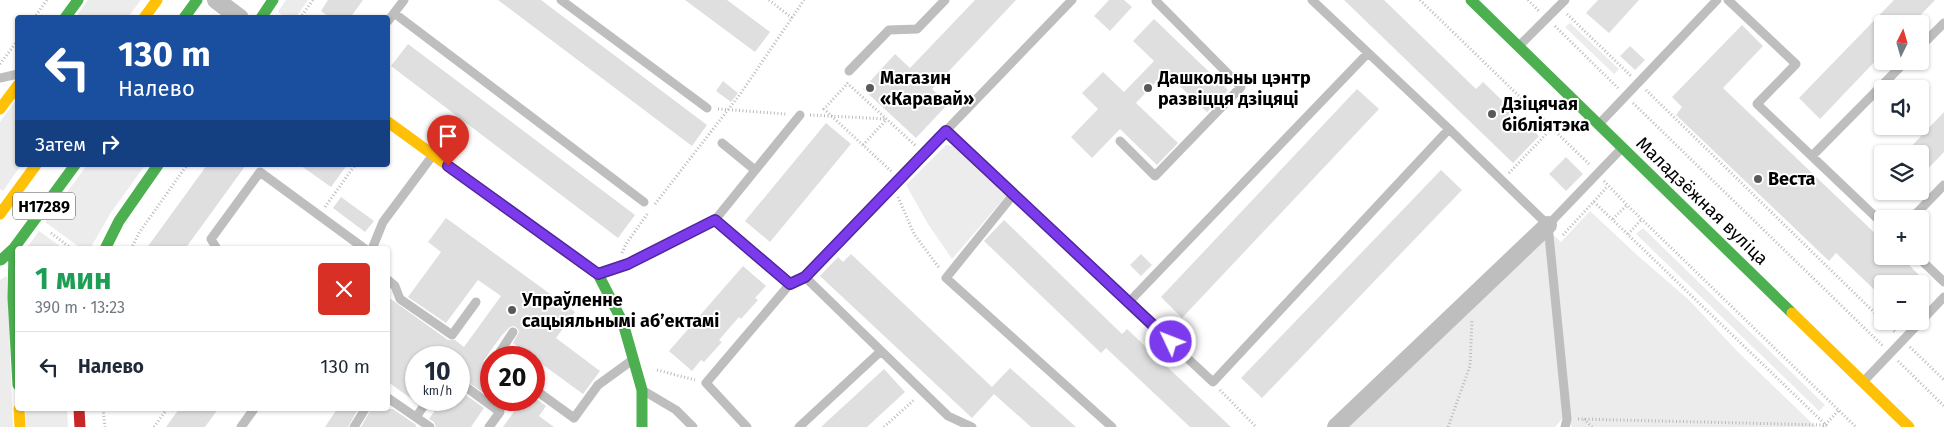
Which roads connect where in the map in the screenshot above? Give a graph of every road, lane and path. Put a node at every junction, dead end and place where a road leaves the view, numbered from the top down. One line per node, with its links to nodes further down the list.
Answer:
1 (47, 0): 23 (path)
2 (78, 0): 24 (main road)
3 (157, 0): 25 (main road)
4 (197, 0): 26 (main road)
5 (216, 0): 27 (street)
6 (273, 0): 28 (main road)
7 (313, 0): 29 (path)
8 (404, 0): 22 (lane)
9 (561, 0): 47 (lane)
10 (769, 0): 31 (path)
11 (804, 0): 31 (path)
12 (945, 0): 40 (lane)
13 (1072, 0): 55 (lane)
14 (1157, 0): 56 (lane)
15 (1312, 0): 37 (lane)
16 (1420, 0): 54 (path)
17 (1471, 0): 36 (main road, Маладзёжная вуліца)
18 (1528, 0): 32 (path)
19 (1717, 0): 43 (lane)
20 (1728, 0): 62 (lane)
21 (1562, 3): 32 (lane); 43 (path)
22 (394, 13): 30 (lane); 75 (lane)
23 (36, 15)
24 (67, 15)
25 (146, 15)
26 (186, 15)
27 (236, 15)
28 (263, 15)
29 (302, 15)
30 (390, 18)
31 (792, 18): 98 (path)
32 (1547, 18): 36 (lane); 46 (path)
33 (1944, 23): 34 (lane)
34 (1929, 38)
35 (15, 44): 38 (path)
36 (1519, 46): 52 (main road, Маладзёжная вуліца)
37 (1368, 54): 53 (lane); 108 (lane)
38 (0, 64)
39 (1897, 70): 62 (lane)
40 (848, 71): 44 (path)
41 (15, 75): 42 (lane)
42 (0, 78)
43 (1638, 82): 46 (lane); 109 (path)
44 (848, 84): 50 (path); 58 (path)
45 (15, 89): 48 (main road)
46 (1626, 96): 52 (lane); 116 (path)
47 (708, 108)
48 (0, 109)
49 (800, 115): 68 (lane)
50 (886, 119): 58 (path); 60 (path)
51 (390, 123): 61 (main road)
52 (1598, 125): 59 (main road, Маладзёжная вуліца)
53 (1449, 128): 70 (lane); 120 (lane)
54 (1552, 128): 69 (path); 70 (path)
55 (946, 131): 60 (lane); 74 (lane)
56 (1120, 141)
57 (722, 143): 68 (lane)
58 (863, 145): 71 (path)
59 (1622, 148): 69 (lane); 121 (main road, Маладзёжная вуліца)
60 (924, 154): 71 (lane)
61 (433, 155): 94 (lane); 99 (main road)
62 (1812, 156): 81 (lane)
63 (35, 167): 79 (main road, Н17289)
64 (74, 167): 83 (main road, Н17289)
65 (157, 167): 90 (main road)
66 (186, 167): 91 (path)
67 (354, 167): 80 (path)
68 (755, 170): 84 (lane)
69 (1599, 173): 73 (path); 86 (lane)
70 (1502, 180): 86 (lane)
71 (896, 183): 100 (lane); 101 (path)
72 (1944, 185): 78 (lane)
73 (1608, 186): 76 (path); 77 (path)
74 (1013, 195): 101 (lane); 108 (lane)
75 (644, 202)
76 (1594, 202): 82 (path); 86 (path)
77 (1627, 205): 82 (path); 85 (path)
78 (1920, 210)
79 (0, 214)
80 (320, 215): 92 (lane); 93 (lane)
81 (1874, 215)
82 (1613, 219): 87 (path)
83 (34, 220): 88 (main road, Н17289); 89 (path)
84 (715, 220): 98 (lane); 104 (lane)
85 (1642, 220): 87 (path); 129 (path)
86 (1548, 225): 105 (street); 139 (lane)
87 (1628, 234): 140 (path)
88 (15, 246)
89 (68, 246)
90 (107, 246)
91 (132, 246)
92 (215, 246)
93 (361, 246)
94 (373, 246)
95 (14, 248): 96 (main road, Н17289); 112 (main road)
96 (0, 261)
97 (1926, 265): 103 (lane)
98 (617, 268): 99 (lane)
99 (598, 274): 117 (main road)
100 (805, 277): 104 (lane); 115 (lane)
101 (946, 278): 155 (lane)
102 (390, 282): 107 (lane)
103 (1944, 282)
104 (790, 284): 122 (lane)
105 (1473, 296): 157 (street); 158 (path)
106 (1944, 298): 113 (lane)
107 (476, 302)
108 (1128, 302): 120 (lane)
109 (1874, 312)
110 (1892, 330): 113 (path)
111 (513, 332): 114 (lane)
112 (15, 333)
113 (1903, 340): 116 (lane); 119 (path)
114 (504, 346)
115 (881, 351): 125 (lane); 152 (lane)
116 (1890, 353): 121 (lane); 128 (path)
117 (633, 359): 124 (main road); 126 (lane)
118 (657, 370): 122 (path)
119 (1944, 380)
120 (1213, 382): 156 (path)
121 (1863, 382): 161 (main road, Маладзёжная вуліца)
122 (706, 383): 151 (lane)
123 (470, 390): 148 (lane)
124 (642, 390): 149 (main road); 150 (lane)
125 (922, 391): 153 (path); 154 (lane)
126 (545, 397)
127 (390, 399): 137 (lane)
128 (1944, 406)
129 (1839, 410): 140 (path); 160 (path)
130 (19, 411): 141 (main road)
131 (79, 411): 142 (main road)
132 (103, 411): 143 (path)
133 (166, 411): 144 (path)
134 (253, 411): 145 (lane)
135 (364, 411): 146 (lane)
136 (420, 411): 137 (lane)
137 (416, 417): 147 (lane)
138 (1584, 419): 139 (path); 140 (path); 159 (path)
139 (1566, 423)
140 (1825, 426)
141 (20, 427)
142 (80, 427)
143 (105, 427)
144 (154, 427)
145 (241, 427)
146 (354, 427)
147 (430, 427)
148 (489, 427)
149 (642, 427)
150 (693, 427)
151 (747, 427)
152 (799, 427)
153 (884, 427)
154 (972, 427)
155 (1112, 427)
156 (1256, 427)
157 (1336, 427)
158 (1448, 427)
159 (1592, 427)
160 (1856, 427)
161 (1909, 427)

